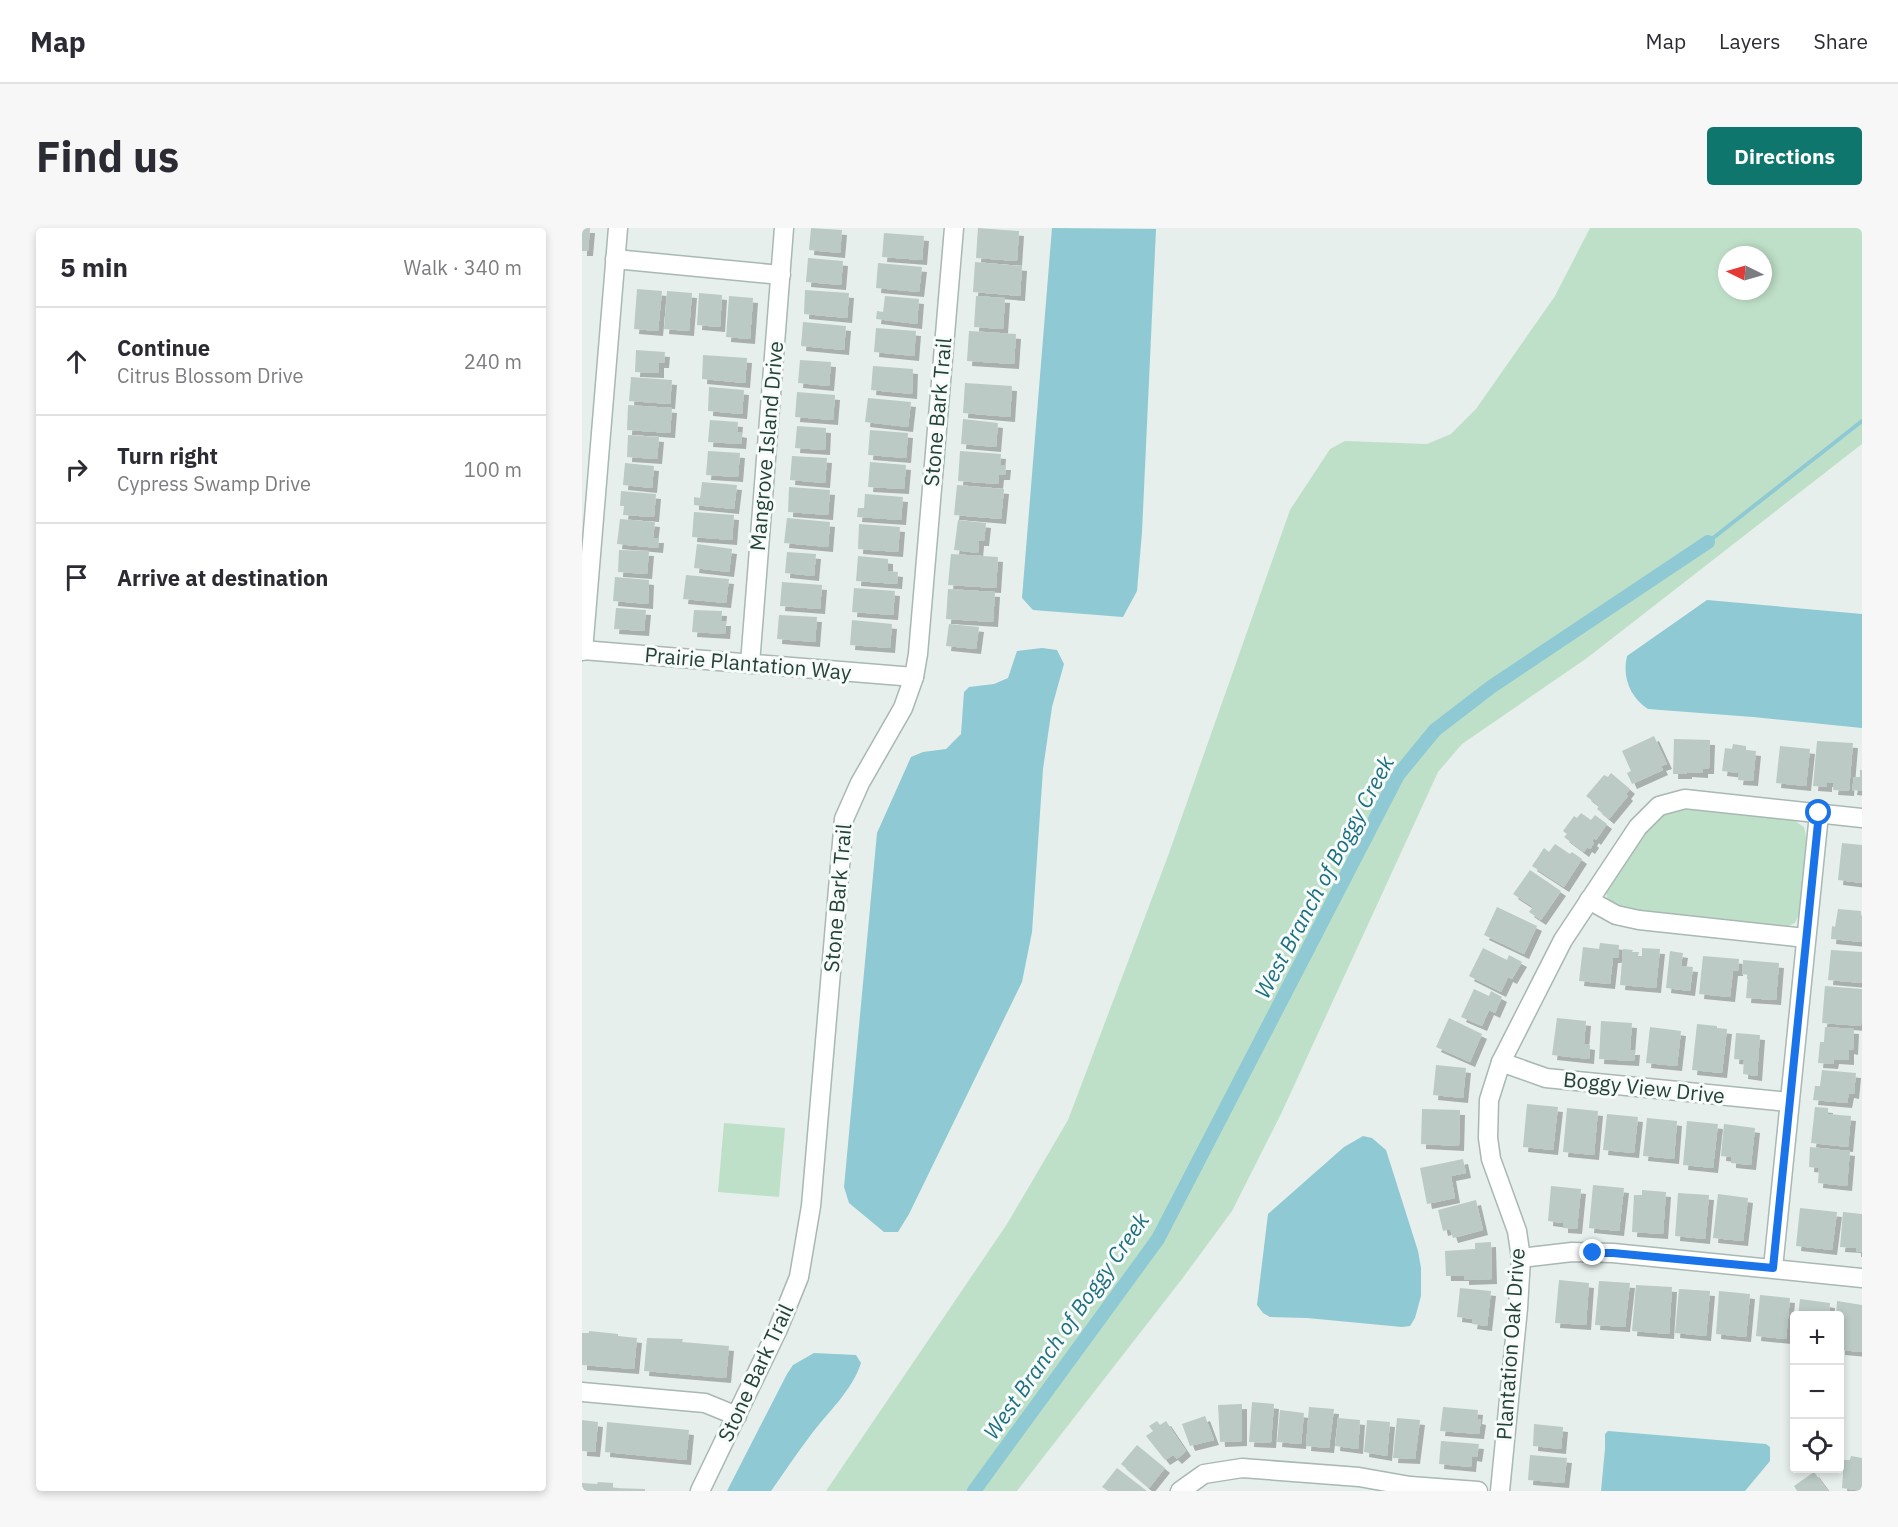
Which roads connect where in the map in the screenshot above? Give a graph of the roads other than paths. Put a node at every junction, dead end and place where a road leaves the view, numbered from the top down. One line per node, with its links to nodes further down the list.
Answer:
1 (618, 228): 4 (street)
2 (784, 228): 5 (street, Mangrove Island Drive)
3 (954, 228): 8 (street, Stone Bark Trail)
4 (615, 259): 5 (street); 6 (street)
5 (781, 275): 7 (street, Mangrove Island Drive)
6 (583, 650): 7 (street, Prairie Plantation Way)
7 (750, 664): 8 (street, Prairie Plantation Way)
8 (914, 677): 19 (street, Stone Bark Trail)
9 (1819, 813): 10 (street, Plantation Oak Drive); 11 (street, Plantation Oak Drive); 12 (street)
10 (1862, 818)
11 (1589, 900): 12 (street); 13 (street, Plantation Oak Drive)
12 (1806, 938): 14 (street)
13 (1501, 1062): 14 (street, Boggy View Drive); 15 (street, Plantation Oak Drive)
14 (1790, 1102): 16 (street)
15 (1521, 1258): 16 (street); 24 (street, Plantation Oak Drive)
16 (1773, 1268): 17 (street)
17 (1862, 1278)
18 (582, 1392): 19 (street)
19 (737, 1416): 21 (street, Stone Bark Trail)
20 (1334, 1483): 22 (street); 23 (street)
21 (700, 1491)
22 (1180, 1491)
23 (1478, 1491)
24 (1500, 1491)

